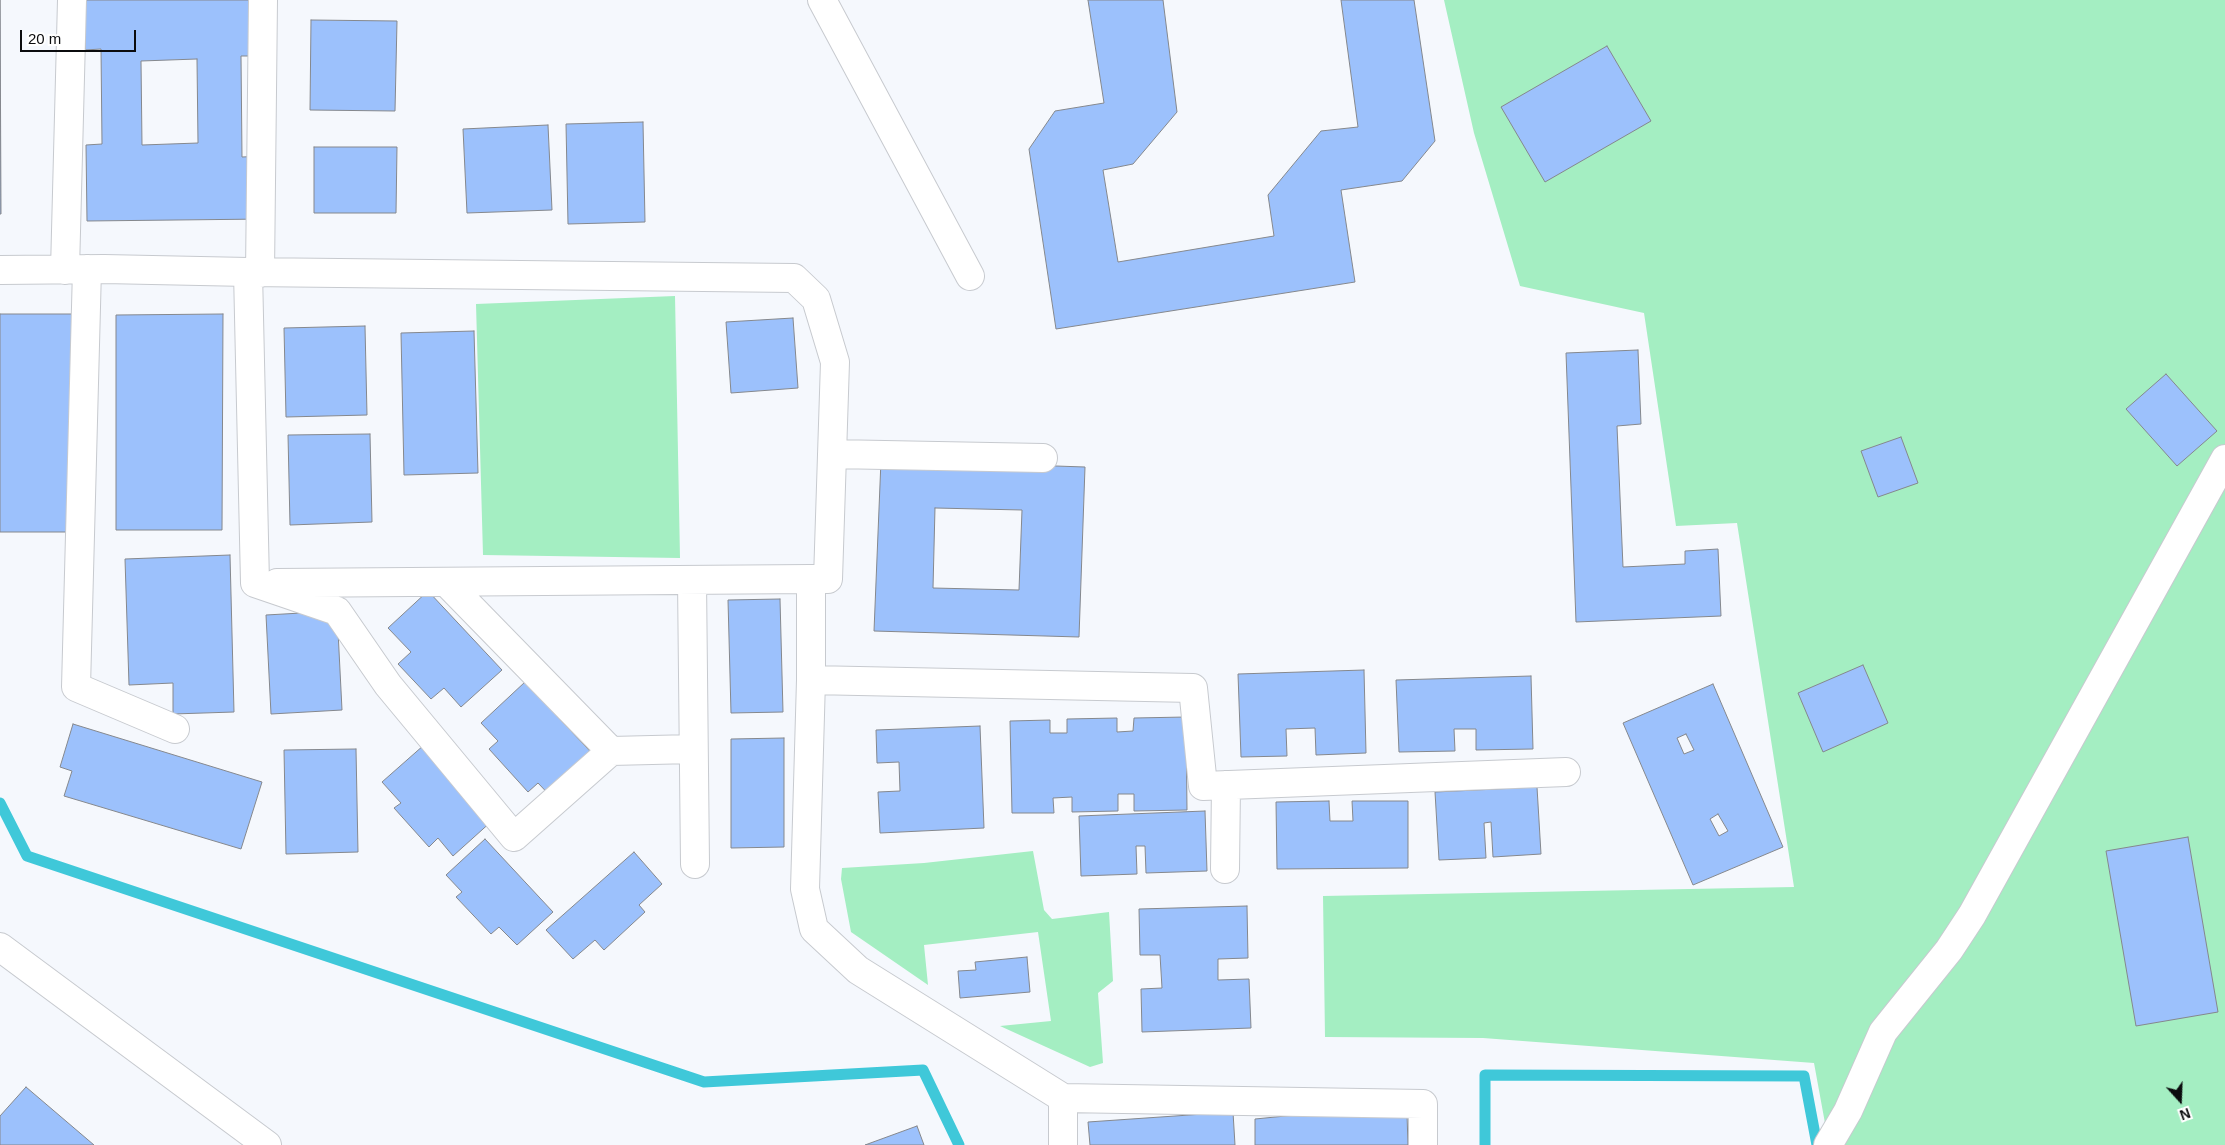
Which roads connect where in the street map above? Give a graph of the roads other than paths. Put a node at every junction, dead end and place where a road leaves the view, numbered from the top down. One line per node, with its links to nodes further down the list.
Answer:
1 (72, 0): 5 (street)
2 (263, 0): 6 (street)
3 (822, 0): 7 (street)
4 (0, 270): 5 (street)
5 (76, 270): 6 (street); 16 (street)
6 (254, 272): 8 (street); 14 (street)
7 (970, 276)
8 (832, 454): 9 (street); 11 (street)
9 (1043, 458)
10 (2225, 459): 28 (street)
11 (811, 579): 12 (street); 15 (street)
12 (692, 580): 13 (street); 17 (street)
13 (446, 582): 14 (street); 18 (street)
14 (255, 583): 18 (street)
15 (811, 680): 20 (street); 24 (street)
16 (175, 730)
17 (693, 750): 18 (street); 21 (street)
18 (611, 751)
19 (1566, 772): 20 (street)
20 (1226, 785): 22 (street)
21 (695, 864)
22 (1225, 869)
23 (0, 947): 25 (street)
24 (1063, 1098): 26 (street); 27 (street)
25 (267, 1145)
26 (1063, 1145)
27 (1423, 1145)
28 (1828, 1145)

